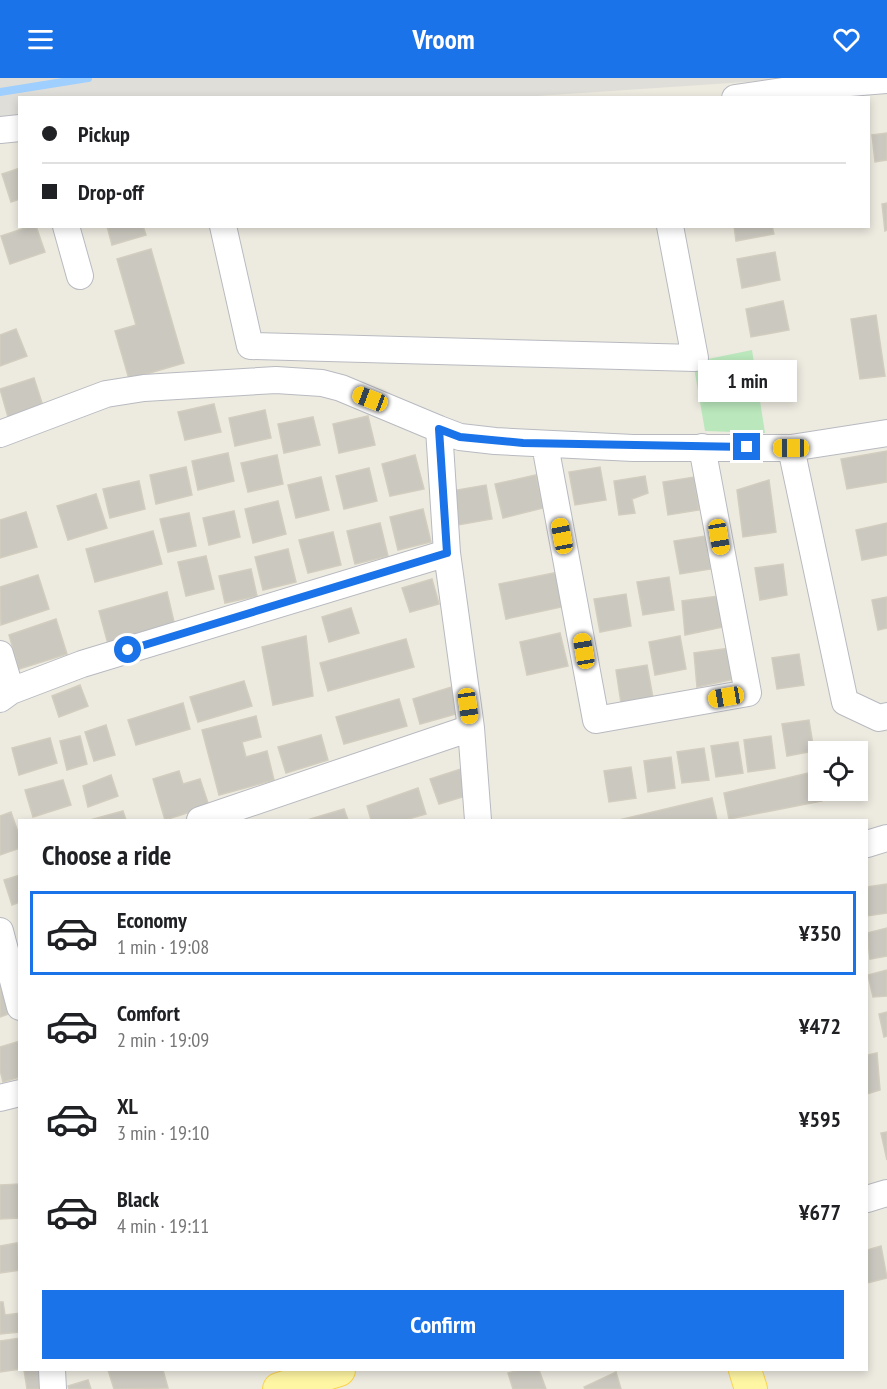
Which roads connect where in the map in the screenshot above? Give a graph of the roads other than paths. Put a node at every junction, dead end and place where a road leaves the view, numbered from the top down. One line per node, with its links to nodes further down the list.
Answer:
1 (887, 80): 2 (street)
2 (752, 96)
3 (18, 128): 4 (street)
4 (0, 130)
5 (67, 228): 8 (street)
6 (223, 228): 7 (street)
7 (670, 228)
8 (81, 276)
9 (439, 429): 11 (street); 12 (street); 15 (street)
10 (887, 433): 14 (street)
11 (0, 434)
12 (545, 444): 13 (street); 13 (street)
13 (702, 447): 14 (street)
14 (791, 448): 18 (street)
15 (447, 553): 17 (street); 19 (street)
16 (0, 654): 17 (street)
17 (6, 695)
18 (887, 716)
19 (471, 728): 20 (street); 21 (street)
20 (203, 819)
21 (478, 819)
22 (887, 838): 23 (street)
23 (868, 844)
24 (0, 931): 25 (street)
25 (18, 999)
26 (18, 1094): 27 (street)
27 (0, 1098)
28 (887, 1193): 29 (street)
29 (868, 1198)
30 (52, 1371): 33 (street)
31 (336, 1371): 34 (main road)
32 (745, 1371): 35 (main road)
33 (53, 1389)
34 (279, 1389)
35 (751, 1389)

